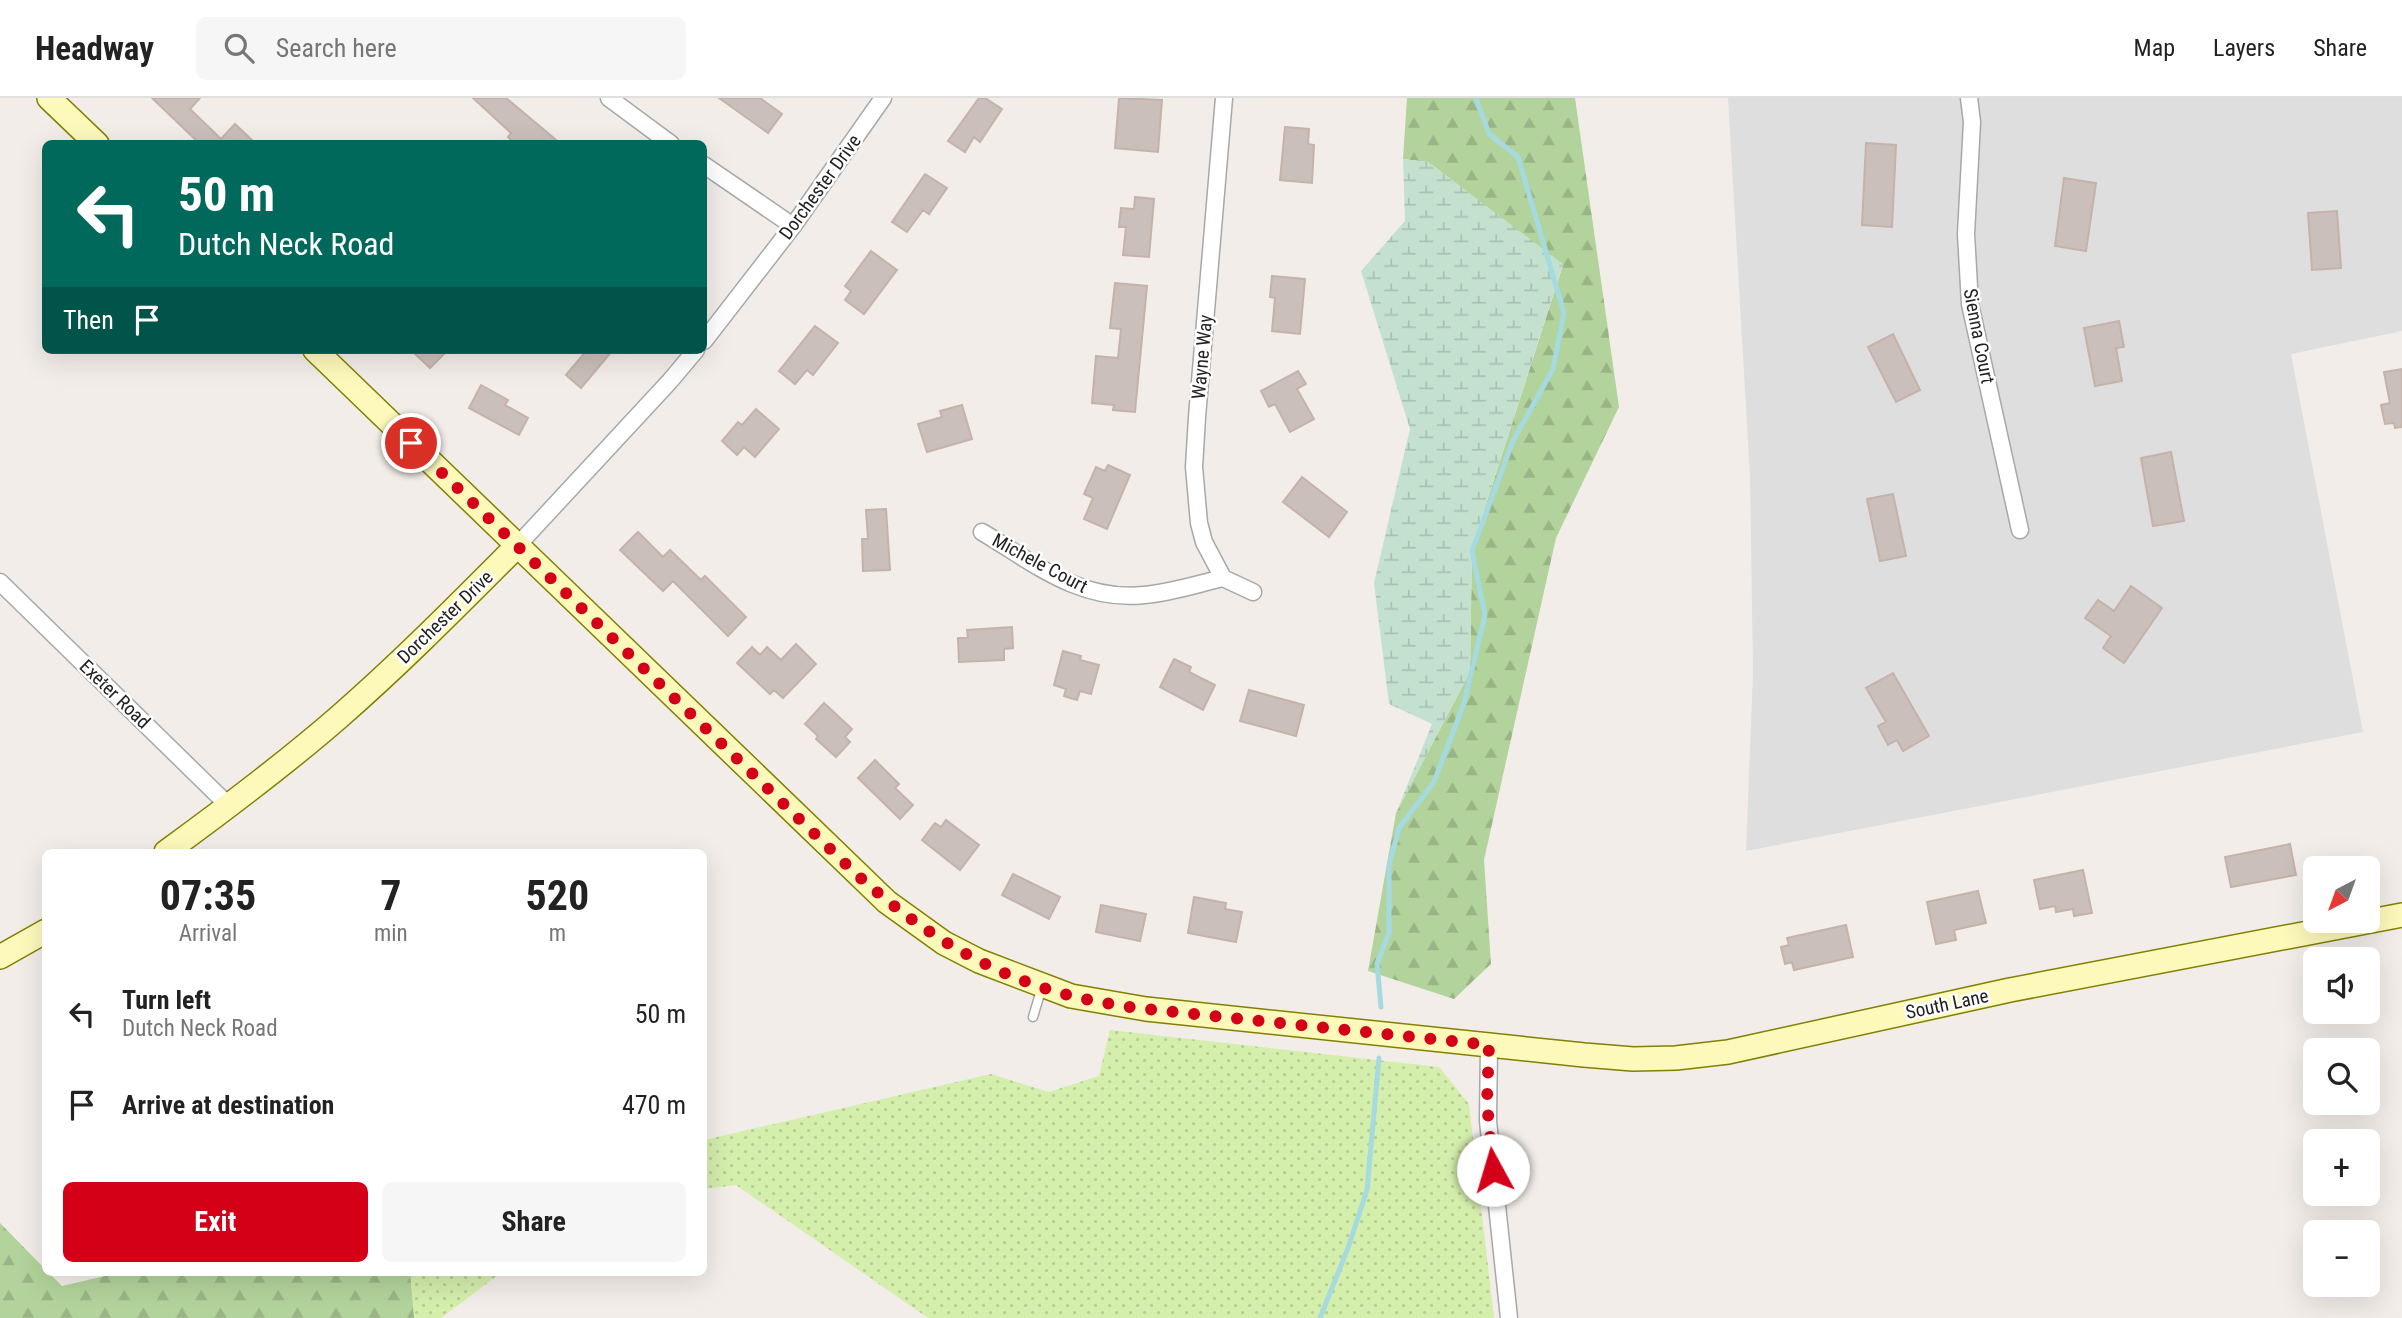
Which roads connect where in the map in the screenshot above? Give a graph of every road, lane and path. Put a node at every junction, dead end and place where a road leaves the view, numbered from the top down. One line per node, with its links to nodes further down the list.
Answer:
1 (48, 98): 6 (street)
2 (608, 98): 7 (street)
3 (883, 98): 9 (street, Dorchester Drive)
4 (1224, 98): 16 (street, Wayne Way)
5 (1969, 98): 13 (street, Sienna Court)
6 (93, 140)
7 (666, 140)
8 (707, 167): 9 (street)
9 (793, 226): 10 (street, Dorchester Drive)
10 (707, 337)
11 (319, 354): 15 (street, South Lane)
12 (693, 354): 15 (street, Dorchester Drive)
13 (2020, 530)
14 (982, 532): 16 (street, Michele Court)
15 (517, 546): 19 (street, Dorchester Drive); 24 (street, South Lane)
16 (1223, 578): 18 (street)
17 (0, 582): 19 (street, Exeter Road)
18 (1253, 592)
19 (229, 806): 20 (street, Dorchester Drive)
20 (170, 849)
21 (2402, 915): 26 (street, South Lane)
22 (42, 933): 23 (street)
23 (0, 957)
24 (1042, 987): 25 (lane); 26 (street, South Lane)
25 (1033, 1017)
26 (1489, 1045): 27 (street)
27 (1508, 1318)

